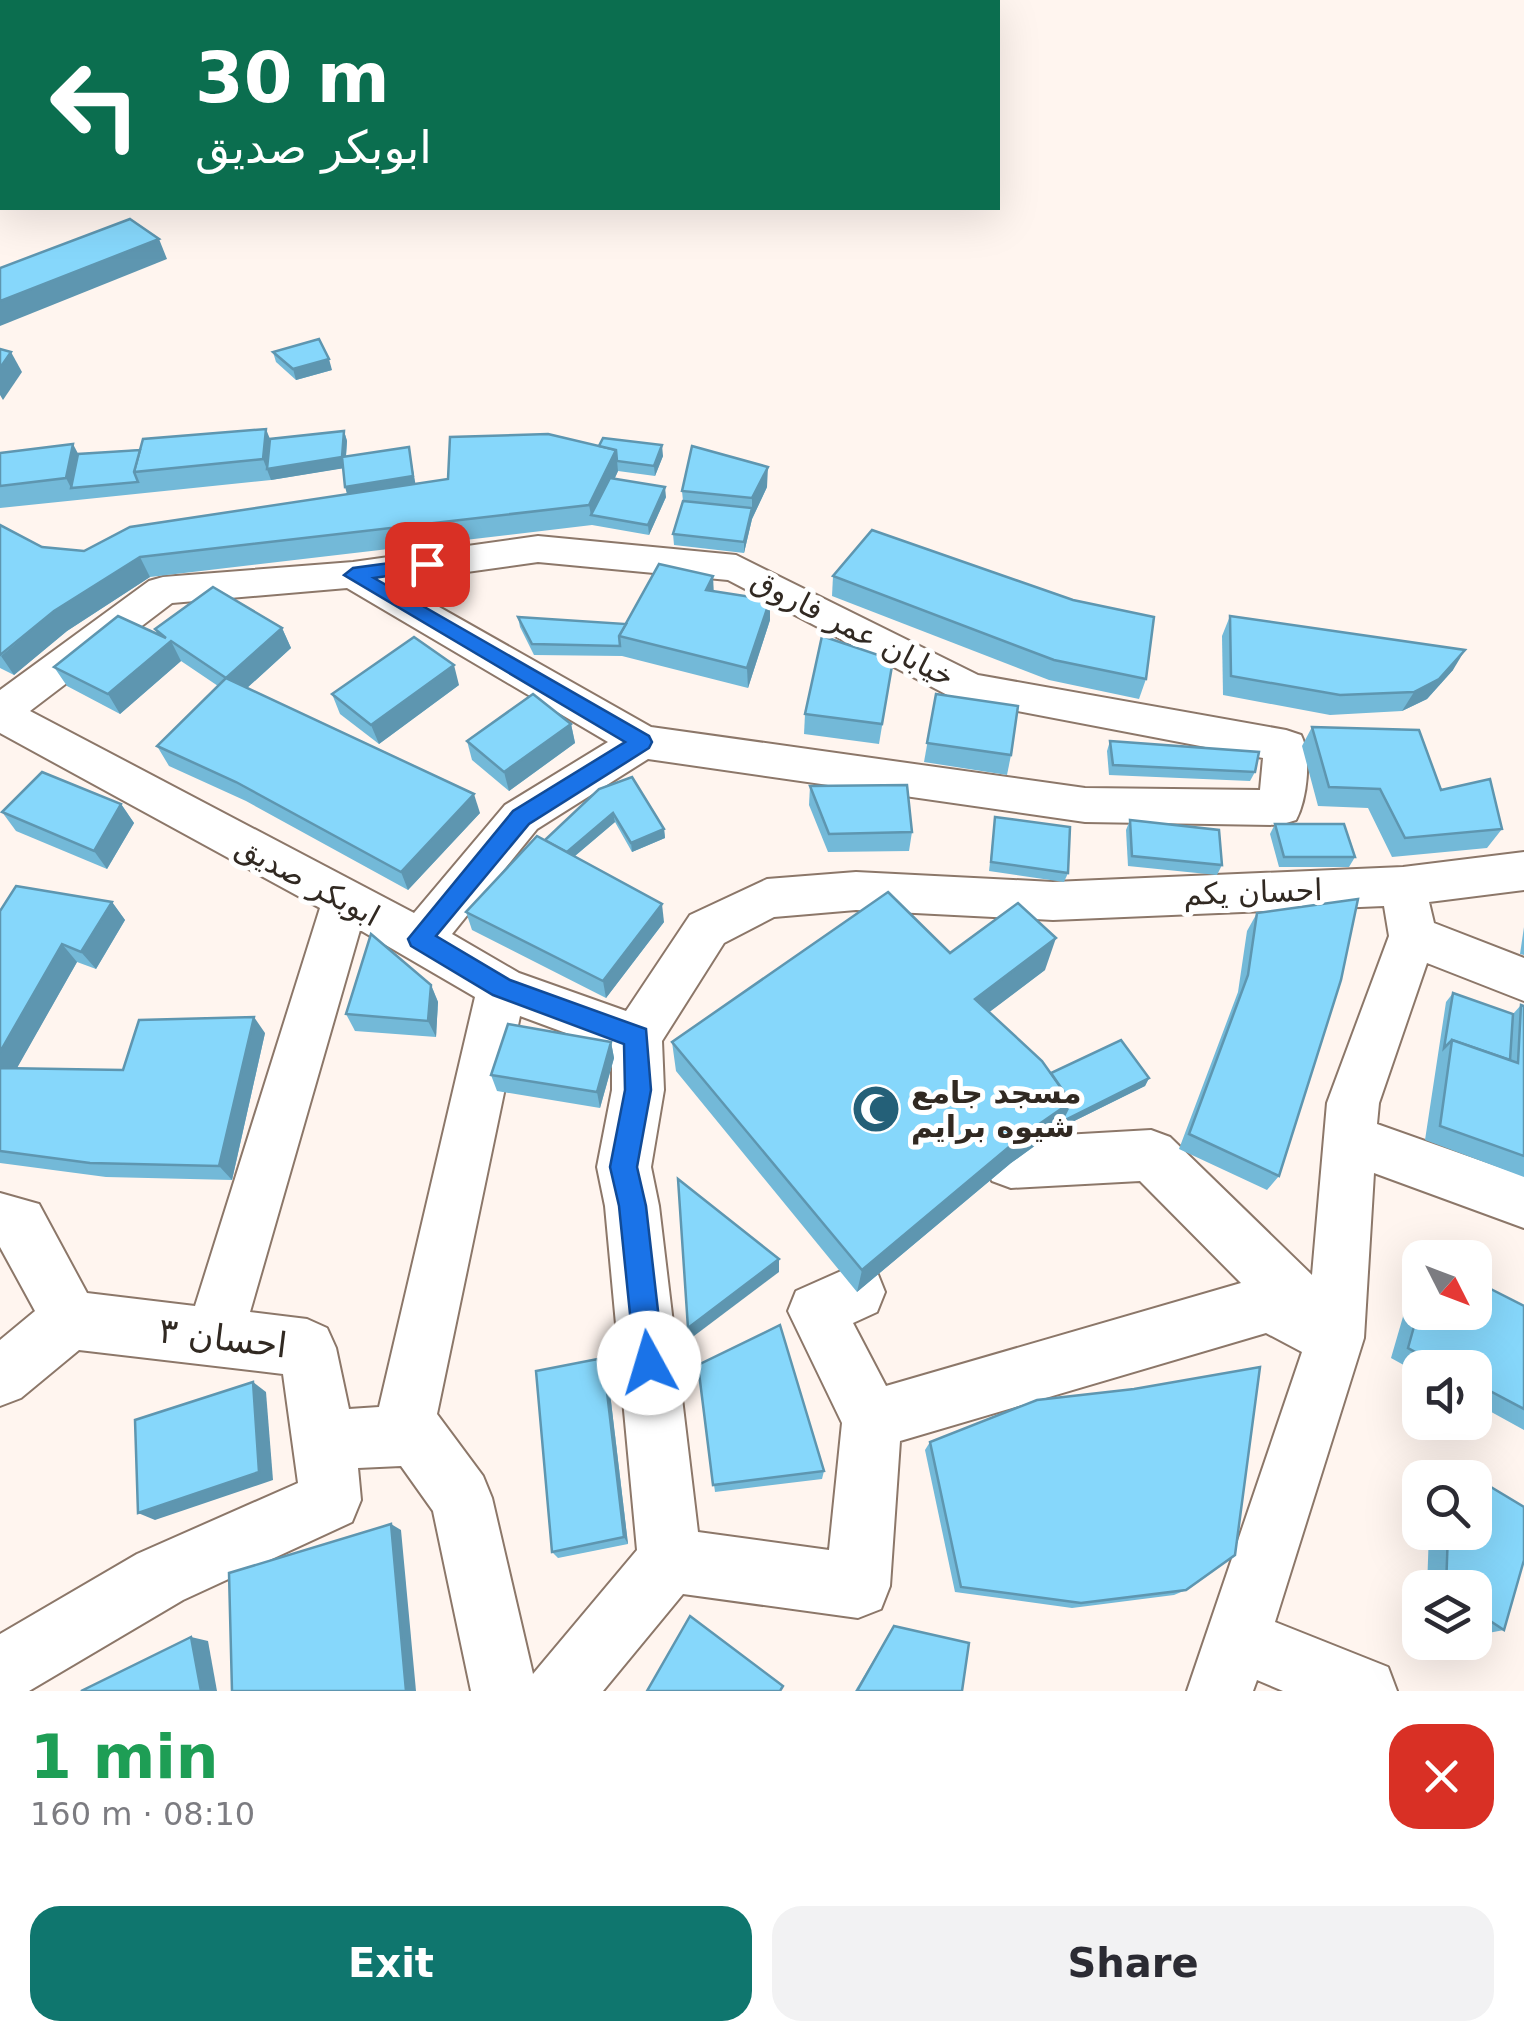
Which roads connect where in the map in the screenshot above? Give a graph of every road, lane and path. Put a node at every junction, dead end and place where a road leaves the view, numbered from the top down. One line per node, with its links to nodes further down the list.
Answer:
1 (353, 575): 2 (street, خیابان عمر فاروق); 3 (street); 3 (street, خیابان عمر فاروق)
2 (0, 713): 6 (street, ابوبکر صدیق)
3 (642, 742): 8 (street)
4 (1524, 871): 5 (street, احسان یکم)
5 (1403, 886): 7 (street); 11 (street, احسان یکم)
6 (346, 902): 8 (street, ابوبکر صدیق); 18 (street)
7 (1413, 936): 9 (street); 12 (street)
8 (420, 939): 10 (street, ابوبکر صدیق)
9 (1524, 980)
10 (502, 988): 11 (street, ابوبکر صدیق); 22 (street)
11 (637, 1037): 24 (street)
12 (1352, 1140): 14 (street); 19 (street)
13 (1011, 1163): 19 (street)
14 (1524, 1202)
15 (0, 1220): 17 (street)
16 (857, 1292): 21 (street)
17 (70, 1320): 18 (street, احسان ۳); 20 (street)
18 (214, 1337): 23 (street, احسان ۳)
19 (1335, 1338): 21 (street); 25 (street)
20 (0, 1377)
21 (872, 1420): 24 (street)
22 (402, 1435): 23 (street); 27 (street)
23 (325, 1440): 26 (street)
24 (670, 1560): 28 (street)
25 (1229, 1665): 29 (street)
26 (0, 1671)
27 (504, 1691)
28 (560, 1691)
29 (1364, 1691)

